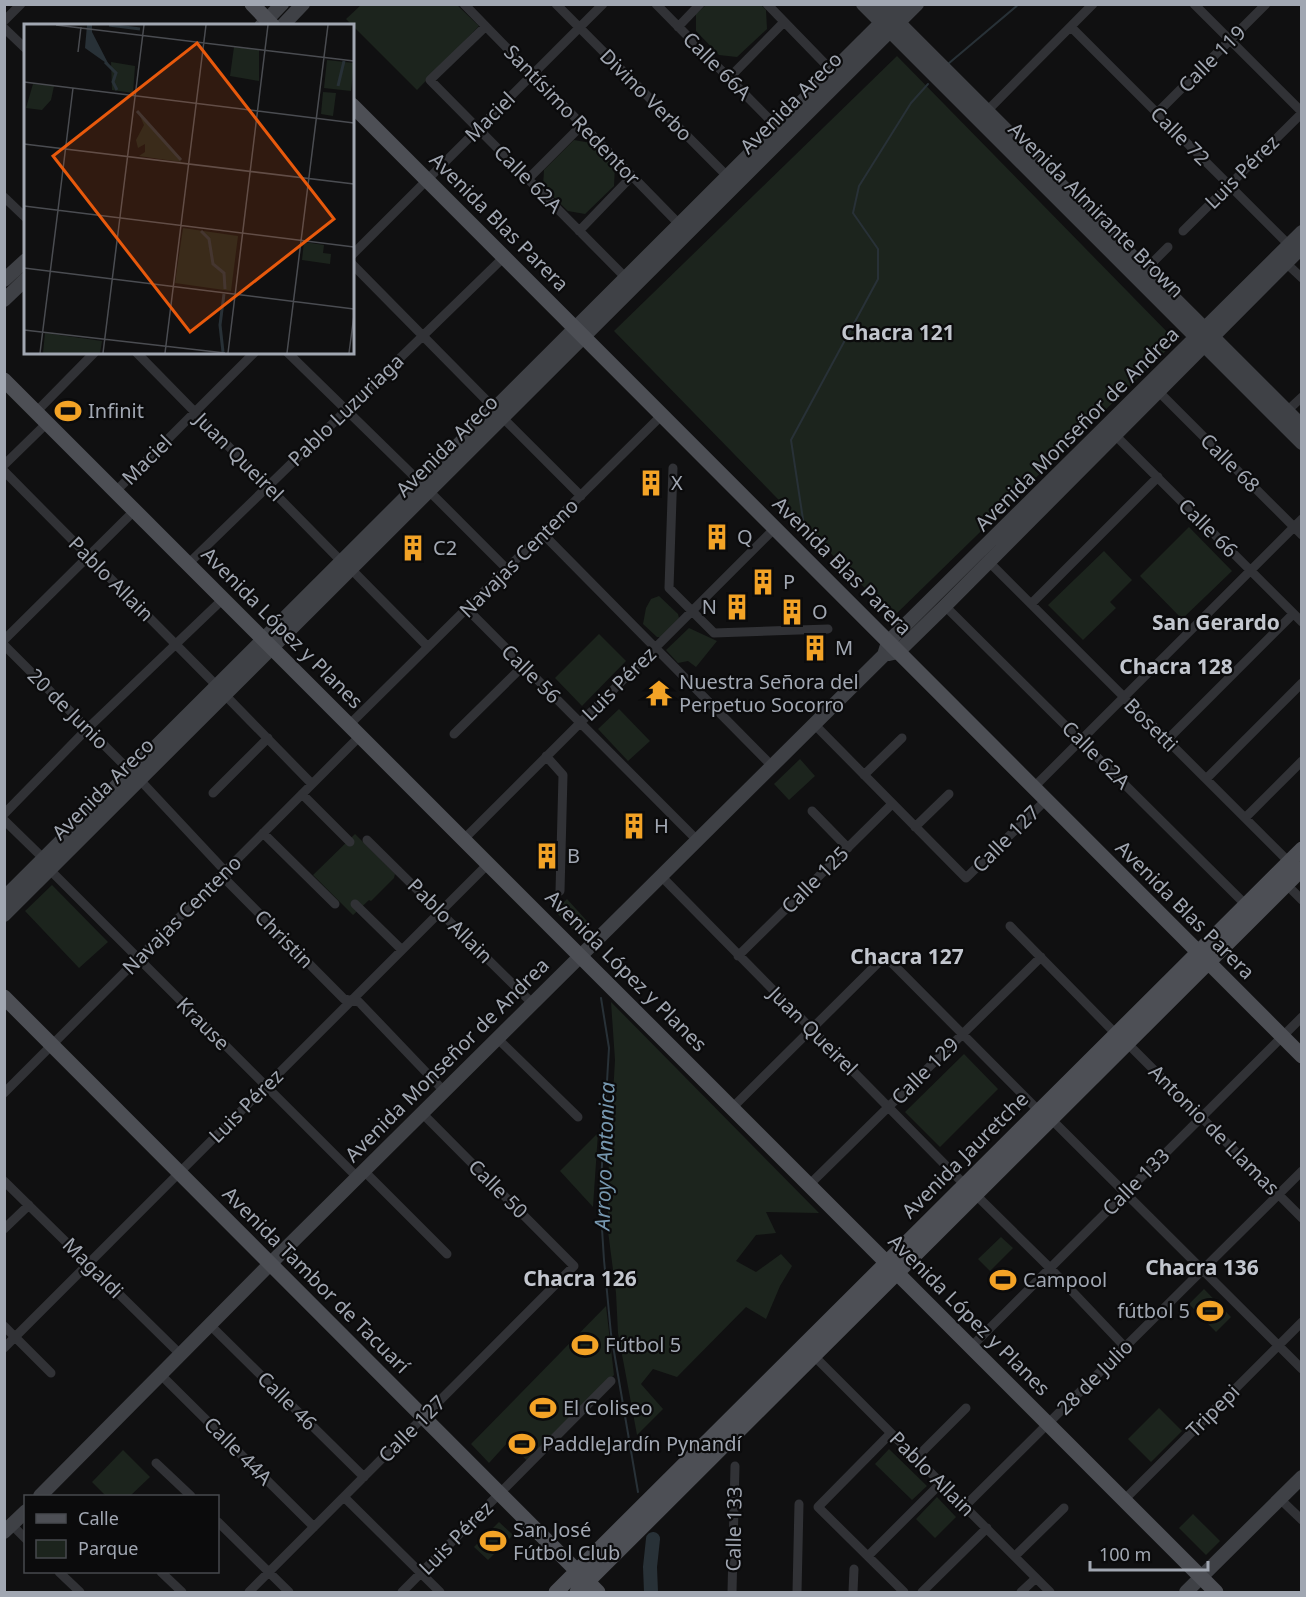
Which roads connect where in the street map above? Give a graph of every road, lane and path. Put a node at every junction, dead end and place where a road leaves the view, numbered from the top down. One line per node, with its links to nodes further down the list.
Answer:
1 (21, 4): 17 (street)
2 (252, 4): 19 (main road)
3 (282, 4): 19 (main road)
4 (303, 4): 20 (main road)
5 (464, 4): 21 (street, Santísimo Redentor)
6 (556, 4): 25 (street, Divino Verbo)
7 (603, 4): 25 (street, Maciel)
8 (656, 4): 22 (street, Calle 66A)
9 (700, 4): 22 (street)
10 (767, 4): 18 (street)
11 (863, 4): 16 (main road, Avenida Almirante Brown)
12 (917, 4): 16 (main road, Avenida Areco)
13 (1093, 4): 23 (street)
14 (1194, 4): 26 (street)
15 (1266, 4): 26 (street, Calle 119)
16 (890, 17): 28 (main road, Avenida Areco); 32 (main road, Avenida Almirante Brown); 41 (main road, Avenida Areco); 64 (main road, Avenida Almirante Brown)
17 (4, 21)
18 (784, 22): 28 (street); 30 (street)
19 (267, 24)
20 (284, 24)
21 (485, 27): 29 (street, Santísimo Redentor); 37 (street, Calle 62A)
22 (678, 27): 30 (street, Calle 66A)
23 (1071, 27): 32 (street); 33 (street, Calle 72)
24 (4, 28): 27 (street)
25 (579, 28): 29 (street, Maciel); 41 (street, Divino Verbo)
26 (1230, 41): 33 (street, Calle 119); 34 (street)
27 (24, 47)
28 (833, 72): 36 (main road, Avenida Areco)
29 (533, 74): 35 (street, Santísimo Redentor); 37 (street, Maciel)
30 (729, 78): 36 (street, Calle 66A)
31 (354, 107): 39 (main road, Avenida Blas Parera)
32 (987, 111): 56 (main road, Avenida Almirante Brown)
33 (1157, 113): 42 (street, Calle 72)
34 (1302, 113): 42 (street, Luis Pérez)
35 (582, 125): 38 (street, Santísimo Redentor); 40 (street)
36 (777, 127): 41 (main road, Avenida Areco)
37 (478, 129): 39 (street, Maciel); 40 (street, Calle 62A)
38 (632, 176): 45 (street, Santísimo Redentor); 46 (street)
39 (427, 180): 51 (street, Maciel); 52 (main road, Avenida Blas Parera)
40 (528, 180): 46 (street, Calle 62A)
41 (732, 181): 45 (main road, Avenida Areco); 62 (main road, Avenida Areco)
42 (1229, 185): 47 (street, Luis Pérez); 49 (street, Calle 72)
43 (4, 197): 44 (street)
44 (24, 216)
45 (680, 225): 57 (main road, Avenida Areco)
46 (579, 231): 57 (street, Calle 62A)
47 (1184, 231)
48 (1302, 232): 49 (main road, Avenida Monseñor de Andrea)
49 (1295, 246): 54 (main road, Avenida Monseñor de Andrea); 64 (main road, Avenida Monseñor de Andrea)
50 (1168, 247): 56 (street)
51 (354, 253)
52 (504, 257): 62 (main road, Avenida Blas Parera); 63 (street, Pablo Luzuriaga)
53 (24, 262): 59 (main road)
54 (1286, 263): 58 (street); 64 (main road, Avenida Monseñor de Andrea)
55 (354, 266): 63 (street)
56 (1145, 270): 64 (main road, Avenida Almirante Brown)
57 (626, 278): 62 (main road, Avenida Areco)
58 (1302, 278)
59 (4, 280)
60 (24, 281): 61 (main road)
61 (4, 300)
62 (580, 333): 75 (main road, Avenida Areco); 76 (main road, Avenida Blas Parera)
63 (423, 336): 72 (street, Pablo Luzuriaga); 75 (street)
64 (1204, 337): 70 (main road, Avenida Monseñor de Andrea); 73 (main road, Avenida Almirante Brown); 80 (main road, Avenida Almirante Brown); 115 (main road, Avenida Monseñor de Andrea)
65 (93, 354): 77 (street)
66 (138, 354): 74 (street, Juan Queirel)
67 (253, 354): 74 (street, Maciel)
68 (289, 354): 72 (street)
69 (4, 380): 77 (main road, Avenida López y Planes)
70 (1158, 391): 79 (main road, Avenida Monseñor de Andrea); 91 (street, Calle 68)
71 (1302, 397): 73 (street)
72 (346, 410): 85 (street, Pablo Luzuriaga); 86 (street)
73 (1287, 411): 78 (main road, Avenida Almirante Brown)
74 (195, 412): 85 (street, Juan Queirel); 87 (street, Maciel)
75 (499, 413): 86 (main road, Avenida Areco); 88 (street)
76 (662, 415): 88 (street, Navajas Centeno); 92 (main road, Avenida Blas Parera)
77 (41, 417): 81 (street); 87 (main road, Avenida López y Planes)
78 (1302, 426)
79 (1115, 435): 84 (street, Calle 66); 96 (main road, Avenida Monseñor de Andrea)
80 (1302, 443)
81 (4, 465)
82 (673, 468): 105 (street)
83 (4, 471): 95 (street, Pablo Allain)
84 (1158, 477): 100 (street, Calle 66); 102 (street)
85 (268, 486): 97 (street, Pablo Luzuriaga); 98 (street, Juan Queirel)
86 (425, 487): 98 (main road, Avenida Areco); 99 (street)
87 (116, 491): 89 (main road, Avenida López y Planes)
88 (581, 496): 93 (street, Navajas Centeno)
89 (135, 510): 95 (street, Maciel); 97 (main road, Avenida López y Planes)
90 (1302, 519): 91 (street, Calle 127)
91 (1293, 527): 94 (street, Calle 68); 100 (street, Calle 127)
92 (775, 528): 105 (street, Luis Pérez); 115 (main road, Avenida Blas Parera)
93 (543, 534): 99 (street, Navajas Centeno); 114 (street)
94 (1302, 535)
95 (89, 556): 109 (street, Maciel); 110 (street, Pablo Allain)
96 (988, 562): 102 (street, Bosetti); 103 (main road, Avenida Monseñor de Andrea)
97 (188, 564): 101 (main road, Avenida López y Planes)
98 (346, 566): 111 (main road, Avenida Areco); 113 (street, Juan Queirel)
99 (507, 569): 104 (street, Navajas Centeno)
100 (1250, 570): 106 (street, Calle 66); 119 (street, Calle 127)
101 (223, 599): 110 (street); 111 (main road, Avenida López y Planes)
102 (1031, 604): 119 (street, Bosetti)
103 (945, 606): 115 (main road, Avenida Monseñor de Andrea); 127 (street, Calle 62A)
104 (467, 609): 113 (street, Navajas Centeno); 116 (street, Calle 56)
105 (691, 611): 108 (street); 114 (street, Luis Pérez)
106 (1293, 614): 107 (street, Calle 66); 128 (street)
107 (1302, 622)
108 (828, 629)
109 (4, 640)
110 (176, 644): 118 (street, Pablo Allain); 122 (street)
111 (268, 644): 118 (main road, Avenida Areco); 123 (main road, Avenida López y Planes)
112 (4, 645): 122 (street, 20 de Junio)
113 (428, 647): 123 (street, Navajas Centeno)
114 (655, 648): 120 (street, Luis Pérez); 131 (street)
115 (890, 649): 121 (main road, Avenida Monseñor de Andrea); 136 (main road, Avenida Blas Parera)
116 (523, 666): 120 (street, Calle 56); 124 (street)
117 (1302, 683): 134 (street)
118 (221, 691): 125 (street, Pablo Allain); 133 (main road, Avenida Areco)
119 (1124, 697): 127 (street, Calle 127); 128 (street, Bosetti)
120 (580, 723): 129 (street, Luis Pérez); 150 (street, Calle 56)
121 (814, 724): 131 (main road, Avenida Monseñor de Andrea); 132 (street)
122 (87, 729): 133 (street, 20 de Junio); 143 (street)
123 (355, 731): 135 (street, Navajas Centeno); 148 (main road, Avenida López y Planes)
124 (454, 734)
125 (268, 738): 135 (street, Pablo Allain); 137 (street)
126 (902, 738): 132 (street)
127 (1081, 740): 136 (street, Calle 127); 165 (street, Calle 62A)
128 (1167, 740): 134 (street, Bosetti)
129 (546, 756): 148 (street, Luis Pérez); 160 (street)
130 (1302, 761): 144 (street)
131 (772, 766): 150 (main road, Avenida Monseñor de Andrea)
132 (864, 775): 141 (street)
133 (135, 776): 155 (main road, Avenida Areco); 157 (street, 20 de Junio)
134 (1206, 779): 144 (street, Bosetti)
135 (312, 784): 138 (street, Navajas Centeno)
136 (1034, 787): 140 (main road, Avenida Blas Parera)
137 (213, 793)
138 (302, 794): 147 (street, Navajas Centeno); 151 (street)
139 (949, 794): 146 (street)
140 (1046, 800): 146 (street, Calle 127); 173 (main road, Avenida Blas Parera)
141 (892, 804): 146 (street); 152 (street, Calle 125)
142 (812, 811): 152 (street)
143 (4, 814)
144 (1245, 818): 156 (street, Bosetti)
145 (4, 820): 155 (street, Krause)
146 (915, 827)
147 (263, 833): 157 (street, Navajas Centeno); 163 (street)
148 (464, 839): 154 (main road, Avenida López y Planes)
149 (367, 840): 166 (street, Pablo Allain)
150 (697, 840): 158 (main road, Avenida Monseñor de Andrea)
151 (350, 842)
152 (848, 848): 171 (street, Calle 125)
153 (1302, 849): 156 (main road, Avenida Jauretche)
154 (488, 864): 166 (street, Luis Pérez); 170 (main road, Avenida López y Planes)
155 (47, 865): 161 (main road, Avenida Areco); 167 (main road, Avenida Areco); 174 (street, Krause)
156 (1295, 865): 159 (main road, Avenida Jauretche); 165 (main road, Avenida Jauretche)
157 (226, 872): 174 (street, Navajas Centeno); 176 (street, Christin)
158 (661, 876): 170 (main road, Avenida Monseñor de Andrea); 171 (street, Juan Queirel)
159 (1286, 884): 162 (street); 173 (main road, Avenida Jauretche)
160 (560, 891)
161 (4, 898)
162 (1302, 900)
163 (335, 904)
164 (355, 904): 169 (street)
165 (1246, 905): 173 (main road, Avenida Jauretche)
166 (440, 912): 169 (street, Luis Pérez); 177 (street, Pablo Allain)
167 (4, 915)
168 (1010, 926): 172 (street, Antonio de Llamas)
169 (402, 950): 176 (street, Luis Pérez)
170 (580, 955): 177 (main road, Avenida Monseñor de Andrea); 190 (main road, Avenida López y Planes)
171 (738, 956): 179 (street, Juan Queirel)
172 (1041, 957): 180 (street, Calle 129); 183 (street, Antonio de Llamas)
173 (1203, 958): 181 (main road, Avenida Blas Parera); 183 (main road, Avenida Jauretche)
174 (139, 959): 184 (street, Navajas Centeno); 186 (street, Krause)
175 (4, 997): 184 (main road, Avenida Tambor de Tacuarí)
176 (351, 1001): 186 (street, Luis Pérez); 187 (street, Christin)
177 (532, 1003): 182 (main road, Avenida Monseñor de Andrea)
178 (1302, 1017): 181 (street, Calle 133)
179 (811, 1029): 180 (street); 189 (street, Juan Queirel); 190 (street)
180 (963, 1034): 189 (street, Calle 129); 192 (street)
181 (1282, 1036): 185 (main road, Avenida Blas Parera); 193 (street, Calle 133)
182 (497, 1038): 187 (main road, Avenida Monseñor de Andrea); 194 (street)
183 (1122, 1039): 192 (main road, Avenida Jauretche); 193 (street, Antonio de Llamas)
184 (53, 1045): 188 (street, Navajas Centeno); 196 (main road, Avenida Tambor de Tacuarí)
185 (1302, 1056)
186 (266, 1086): 196 (street, Luis Pérez); 197 (street, Krause)
187 (444, 1091): 191 (main road, Avenida Monseñor de Andrea)
188 (4, 1094)
189 (888, 1107): 199 (street, Calle 129); 200 (street, Juan Queirel)
190 (732, 1108): 199 (main road, Avenida López y Planes)
191 (422, 1113): 197 (main road, Avenida Monseñor de Andrea); 209 (street, Calle 50)
192 (1045, 1115): 200 (main road, Avenida Jauretche); 201 (street)
193 (1201, 1117): 201 (street, Calle 133); 202 (street, Antonio de Llamas)
194 (578, 1118)
195 (1302, 1171): 202 (street, 28 de Julio)
196 (180, 1172): 207 (street, Luis Pérez); 208 (main road, Avenida Tambor de Tacuarí)
197 (360, 1174): 206 (street, Krause); 208 (main road, Avenida Monseñor de Andrea)
198 (4, 1181): 203 (street, Magaldi)
199 (809, 1185): 210 (main road, Avenida López y Planes)
200 (970, 1190): 210 (main road, Avenida Jauretche); 211 (street, Juan Queirel)
201 (1125, 1193): 211 (street, Calle 133); 212 (street)
202 (1278, 1194): 204 (street, Antonio de Llamas); 212 (street, 28 de Julio)
203 (29, 1205): 205 (street); 207 (street, Magaldi)
204 (1302, 1218)
205 (4, 1229)
206 (447, 1254)
207 (88, 1264): 216 (street, Luis Pérez); 221 (street, Magaldi)
208 (271, 1264): 214 (main road, Avenida Monseñor de Andrea); 228 (main road, Avenida Tambor de Tacuarí)
209 (574, 1266): 228 (street, Calle 127)
210 (892, 1268): 218 (main road, Avenida López y Planes); 222 (main road, Avenida Jauretche); 262 (main road, Avenida Jauretche)
211 (1050, 1268): 218 (street, Calle 133); 219 (street, Juan Queirel)
212 (1202, 1270): 217 (street); 219 (street, 28 de Julio)
213 (1302, 1322): 217 (street, Tripepi)
214 (210, 1325): 221 (main road, Avenida Monseñor de Andrea); 234 (street, Calle 46)
215 (4, 1326): 216 (street)
216 (15, 1337): 220 (street, Luis Pérez); 224 (street)
217 (1278, 1346): 223 (street); 242 (street, Tripepi)
218 (970, 1347): 229 (main road, Avenida López y Planes)
219 (1125, 1347): 229 (street, 28 de Julio)
220 (4, 1348)
221 (181, 1355): 225 (main road, Avenida Monseñor de Andrea)
222 (814, 1356): 230 (street, Pablo Allain); 262 (main road, Avenida Jauretche)
223 (1302, 1369)
224 (51, 1373)
225 (161, 1375): 238 (main road, Avenida Monseñor de Andrea); 249 (street, Calle 44A)
226 (611, 1382): 237 (street, Luis Pérez)
227 (966, 1408): 231 (street)
228 (423, 1417): 234 (street, Calle 127); 237 (main road, Avenida Tambor de Tacuarí)
229 (1048, 1424): 242 (main road, Avenida López y Planes); 244 (street, 28 de Julio)
230 (891, 1433): 231 (street, Pablo Allain); 253 (street)
231 (916, 1458): 236 (street, Pablo Allain)
232 (156, 1462): 239 (street)
233 (735, 1466): 270 (street, Calle 133)
234 (364, 1477): 240 (street, Calle 127)
235 (1302, 1477): 241 (main road)
236 (941, 1483): 244 (street, Pablo Allain); 253 (street)
237 (500, 1494): 259 (street, Luis Pérez); 262 (main road, Avenida Tambor de Tacuarí)
238 (42, 1495)
239 (189, 1495)
240 (344, 1497): 249 (street, Calle 127); 259 (street)
241 (1280, 1499): 247 (street); 260 (main road)
242 (1124, 1500): 260 (main road, Avenida López y Planes)
243 (799, 1504): 271 (street)
244 (965, 1506): 251 (street, Pablo Allain)
245 (1064, 1508): 254 (street)
246 (24, 1513): 250 (main road)
247 (1302, 1520)
248 (219, 1523): 256 (street)
249 (314, 1527): 256 (street, Calle 127)
250 (8, 1528): 252 (street)
251 (987, 1528): 254 (street, Pablo Allain); 274 (street)
252 (24, 1538)
253 (868, 1556): 273 (street)
254 (1015, 1556): 261 (street, Pablo Allain)
255 (854, 1569): 272 (street)
256 (269, 1572): 265 (street, Calle 127); 266 (street)
257 (60, 1573): 263 (street)
258 (162, 1573): 264 (street)
259 (421, 1574): 267 (street, Luis Pérez); 268 (street)
260 (1202, 1577): 277 (main road); 278 (main road, Avenida López y Planes)
261 (1036, 1578): 275 (street); 276 (street, Pablo Allain)
262 (585, 1585): 269 (main road, Avenida Jauretche)
263 (80, 1593)
264 (182, 1593)
265 (249, 1593)
266 (289, 1593)
267 (402, 1593)
268 (440, 1593)
269 (556, 1593)
270 (732, 1593)
271 (797, 1593)
272 (853, 1593)
273 (904, 1593)
274 (922, 1593)
275 (1021, 1593)
276 (1050, 1593)
277 (1186, 1593)
278 (1216, 1593)

